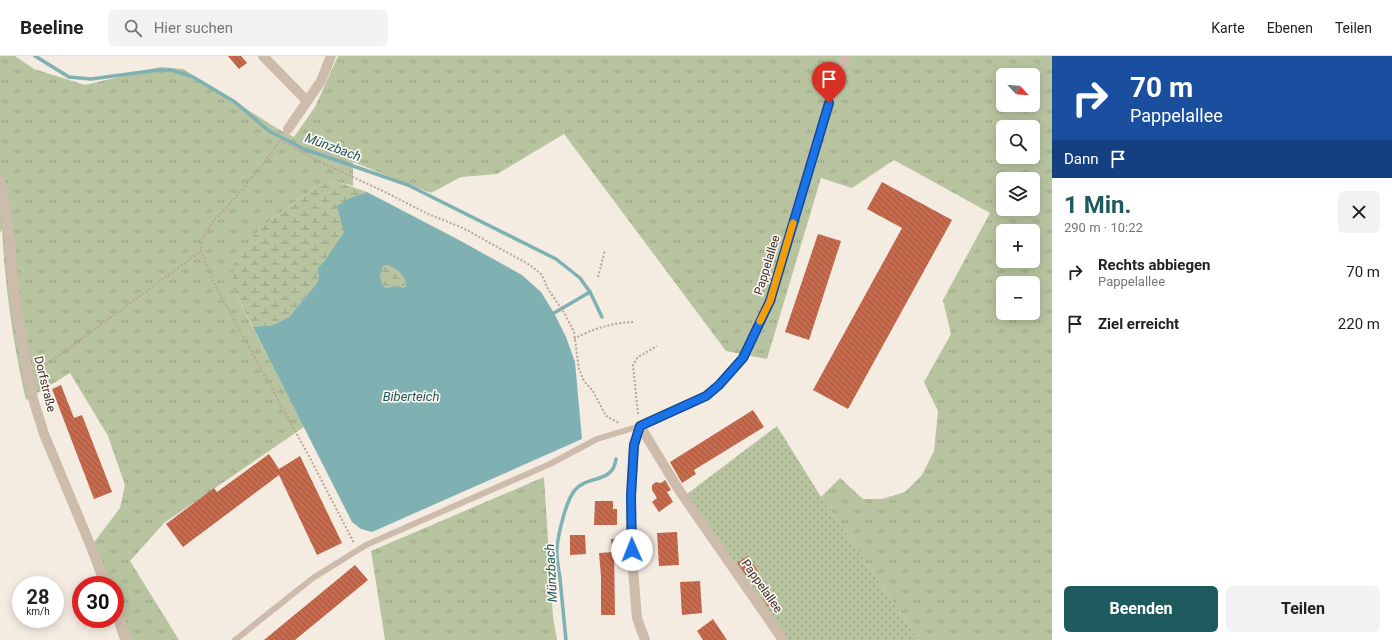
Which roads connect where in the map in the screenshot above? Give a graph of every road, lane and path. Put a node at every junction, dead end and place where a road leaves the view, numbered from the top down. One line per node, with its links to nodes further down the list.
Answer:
1 (263, 56): 4 (street)
2 (331, 56): 4 (street)
3 (846, 56): 14 (street, Pappelallee)
4 (307, 101): 5 (street)
5 (288, 129)
6 (0, 179): 13 (street, Dorfstraße)
7 (201, 250): 11 (path); 13 (path); 15 (path)
8 (605, 250): 9 (path)
9 (598, 277)
10 (634, 322): 11 (path)
11 (574, 338): 14 (path)
12 (657, 346): 14 (path)
13 (28, 378): 16 (street, Dorfstraße)
14 (635, 427): 15 (lane); 20 (street); 21 (street, Pappelallee)
15 (358, 550): 19 (lane)
16 (103, 576)
17 (123, 628): 18 (street)
18 (127, 640)
19 (235, 640)
20 (645, 640)
21 (783, 640)

